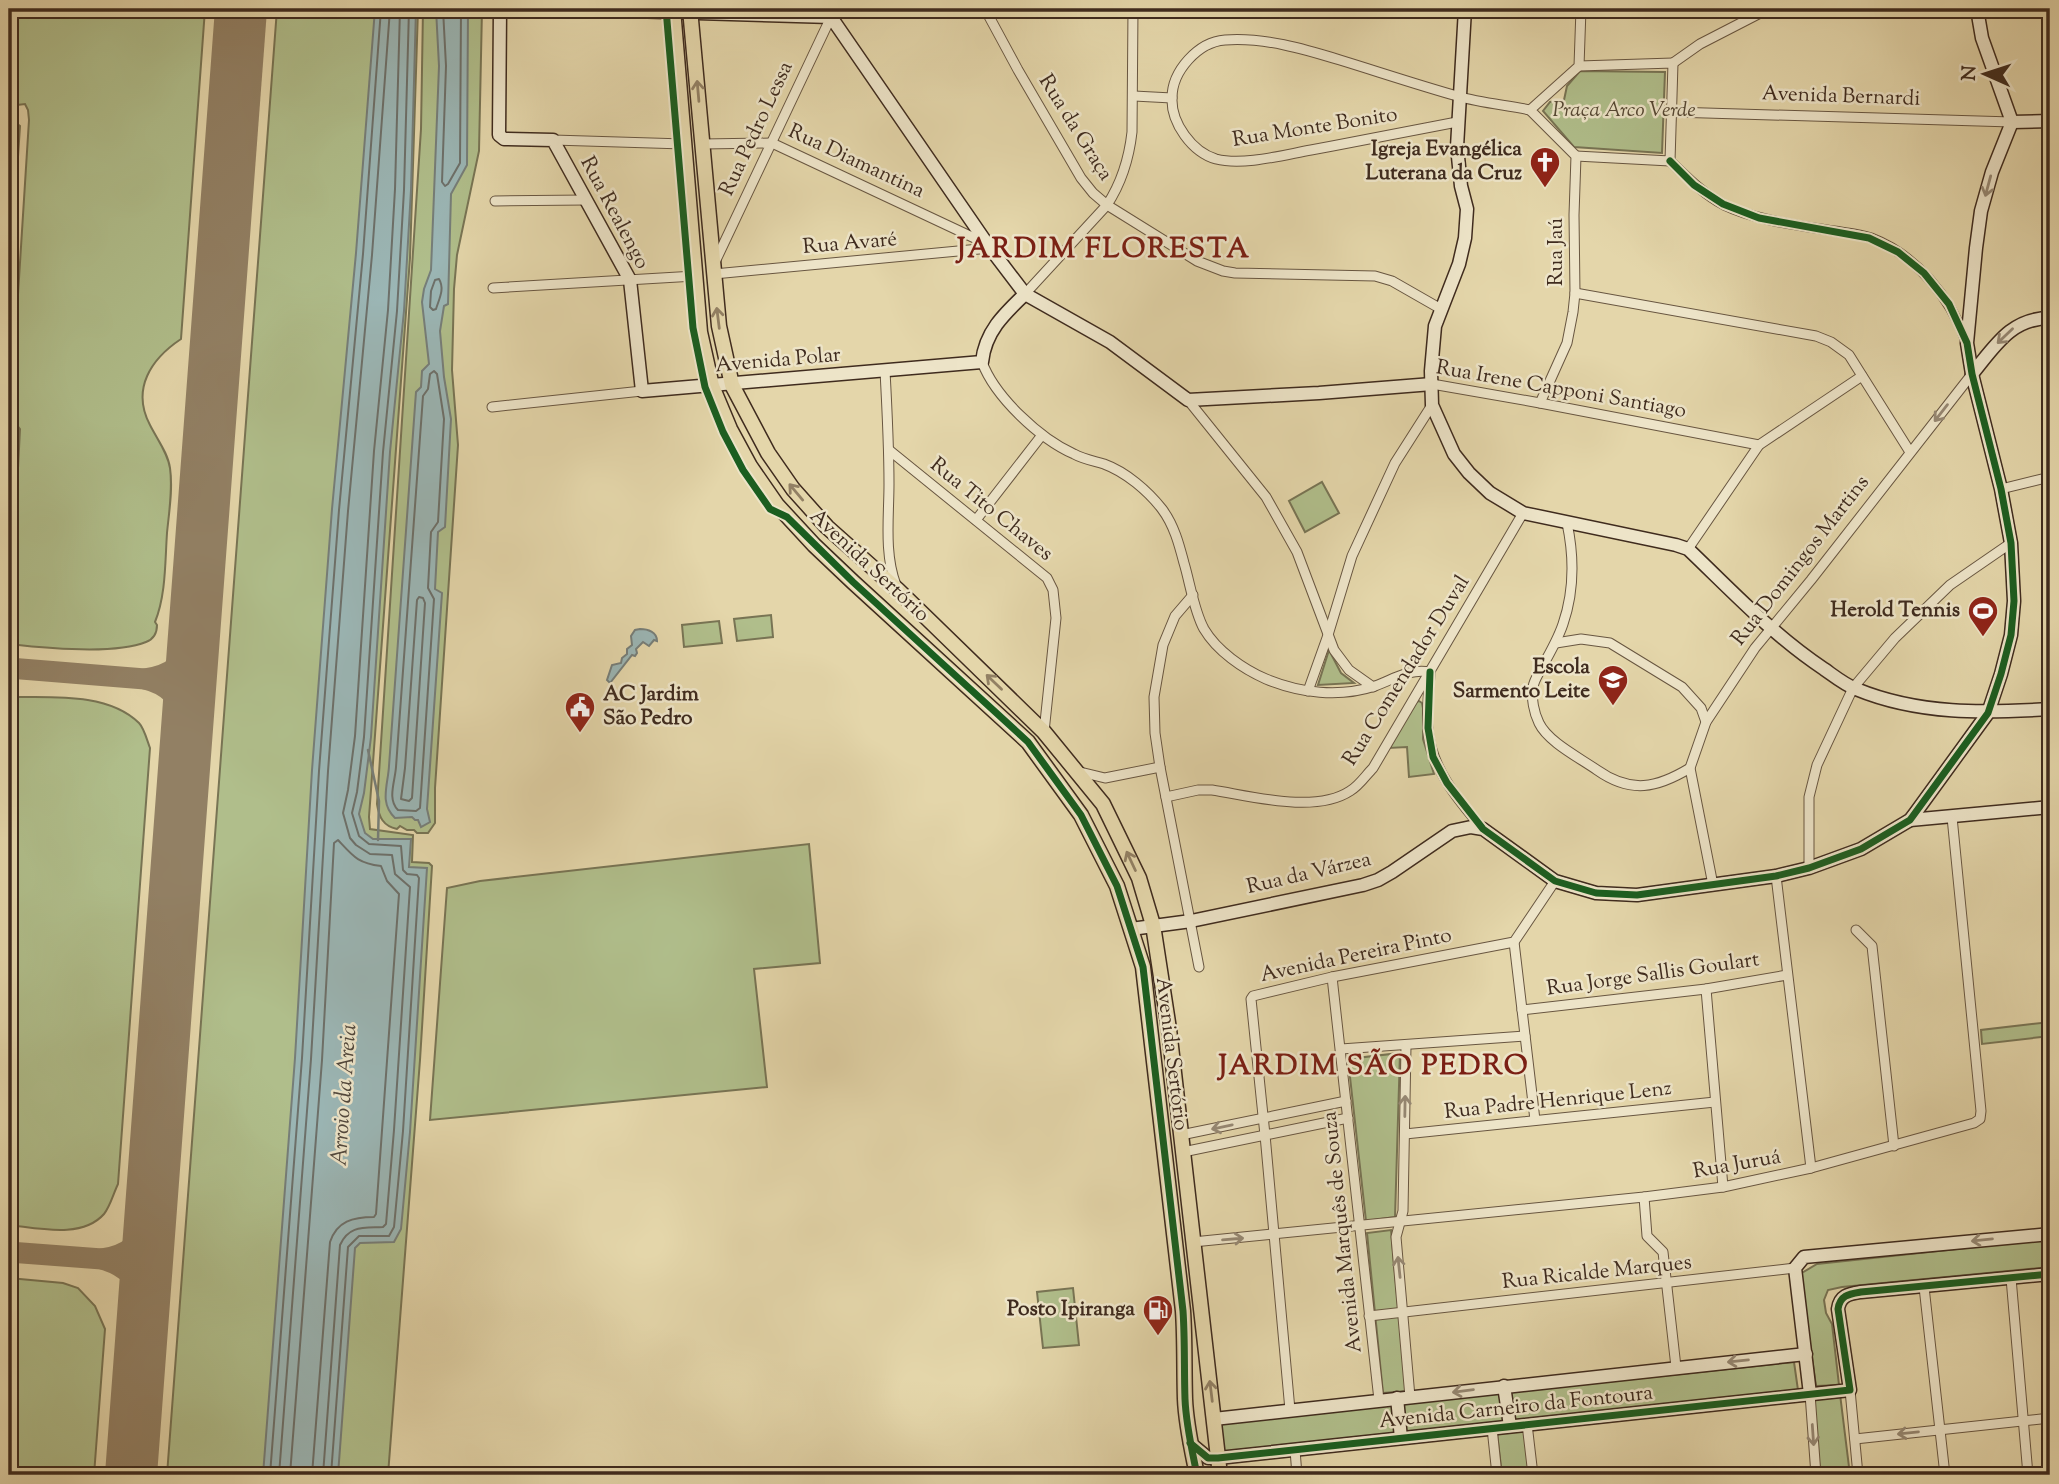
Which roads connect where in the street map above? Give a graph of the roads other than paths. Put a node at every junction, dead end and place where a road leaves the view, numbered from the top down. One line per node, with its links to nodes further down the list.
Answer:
1 (500, 9): 22 (street)
2 (564, 9): 9 (street)
3 (985, 9): 30 (street, Rua da Graça)
4 (1133, 9): 14 (street)
5 (1465, 9): 16 (street)
6 (1581, 9): 13 (street)
7 (1768, 9): 12 (street)
8 (1977, 9): 21 (street)
9 (673, 11): 10 (street); 23 (main road, Avenida Sertório)
10 (691, 11): 11 (street); 24 (main road, Avenida Sertório, one-way to 10)
11 (831, 13): 25 (street, Rua Pedro Lessa); 31 (street)
12 (1673, 63): 13 (street); 18 (street)
13 (1579, 66): 17 (street)
14 (1134, 96): 15 (street); 30 (street)
15 (1171, 97): 16 (street); 20 (street, Rua Monte Bonito)
16 (1460, 97): 17 (street); 20 (street)
17 (1530, 110): 26 (street)
18 (1673, 111): 21 (street, Avenida Bernardi); 27 (street)
19 (2050, 121): 21 (street, Avenida Bernardi)
20 (1457, 122): 40 (street)
21 (2012, 122): 37 (street, one-way to 37)
22 (553, 139): 23 (street); 28 (street, Rua Realengo)
23 (684, 144): 33 (main road, Avenida Sertório)
24 (703, 144): 25 (street, Rua Diamantina); 32 (main road, Avenida Sertório)
25 (772, 144): 31 (street, Rua Diamantina); 32 (street, Rua Pedro Lessa)
26 (1576, 156): 27 (street); 36 (street, Rua Jaú)
27 (1670, 161): 39 (street)
28 (586, 200): 29 (street); 34 (street, Rua Realengo)
29 (495, 201)
30 (1107, 205): 38 (street); 40 (street, Rua da Graça)
31 (988, 246): 32 (street, Rua Avaré); 38 (street)
32 (714, 269): 48 (main road, Avenida Sertório, one-way to 32)
33 (695, 276): 34 (street); 49 (main road, Avenida Sertório)
34 (630, 280): 35 (street); 50 (street, Rua Realengo)
35 (493, 288)
36 (1575, 293): 46 (street); 52 (street, Rua Jaú)
37 (1971, 293): 39 (street); 42 (street)
38 (1025, 294): 43 (street); 51 (street)
39 (1949, 304): 42 (street)
40 (1441, 309): 47 (street)
41 (2050, 318): 45 (street, Rua Domingos Martins, one-way to 45)
42 (1967, 343): 45 (street)
43 (982, 362): 44 (street, Avenida Polar); 55 (street)
44 (885, 371): 48 (street, Avenida Polar); 57 (street)
45 (1972, 373): 58 (street, Rua Domingos Martins, one-way to 58); 60 (street)
46 (1862, 376): 56 (street); 58 (street)
47 (1432, 384): 51 (street, Rua Irene Capponi Santiago); 52 (street, Rua Irene Capponi Santiago); 53 (street)
48 (732, 385): 49 (street, Avenida Polar); 66 (main road, Avenida Sertório, one-way to 48)
49 (712, 386): 50 (street, Avenida Polar); 95 (main road, Avenida Sertório)
50 (642, 391): 54 (street, Avenida Polar)
51 (1188, 400): 69 (street)
52 (1539, 402): 56 (street, Rua Irene Capponi Santiago)
53 (1433, 404): 61 (street); 69 (street)
54 (492, 407)
55 (1042, 435): 62 (street); 67 (street)
56 (1759, 445): 65 (street)
57 (889, 450): 62 (street, Rua Tito Chaves); 66 (street)
58 (1910, 452): 68 (street, Rua Domingos Martins)
59 (2050, 477): 60 (street)
60 (2001, 489): 64 (street)
61 (1523, 513): 63 (street); 71 (street, Rua Comendador Duval)
62 (976, 520): 80 (street, Rua Tito Chaves)
63 (1567, 523): 65 (street); 70 (street)
64 (2011, 543): 73 (street); 75 (street)
65 (1688, 549): 68 (street)
66 (898, 590): 80 (main road, Avenida Sertório, one-way to 66)
67 (1193, 595): 74 (street); 81 (street)
68 (1771, 628): 73 (street); 79 (street, Rua Domingos Martins)
69 (1328, 635): 72 (street); 74 (street)
70 (1556, 643): 79 (street); 82 (street)
71 (1430, 672): 72 (street); 84 (street, Rua Comendador Duval); 88 (street)
72 (1373, 687): 74 (street)
73 (1853, 688): 78 (street); 89 (street)
74 (1308, 691)
75 (1993, 698): 77 (street); 78 (street)
76 (2050, 709): 77 (street)
77 (2002, 712): 78 (street)
78 (1988, 713): 87 (street)
79 (1706, 722): 82 (street, Rua Domingos Martins)
80 (1044, 732): 83 (main road, Avenida Sertório)
81 (1160, 767): 83 (street); 84 (street)
82 (1690, 768): 92 (street)
83 (1074, 771): 94 (main road, Avenida Sertório, one-way to 83)
84 (1166, 797): 93 (street)
85 (2050, 807): 86 (street)
86 (1952, 817): 87 (street); 114 (street, Rua Juruá)
87 (1910, 820): 89 (street)
88 (1483, 829): 91 (street); 93 (street, Rua da Várzea)
89 (1809, 868): 90 (street)
90 (1776, 876): 92 (street); 99 (street)
91 (1555, 880): 92 (street); 97 (street)
92 (1713, 885)
93 (1191, 921): 94 (street, Rua da Várzea); 98 (street)
94 (1153, 925): 95 (street, Rua da Várzea); 112 (main road, Avenida Sertório)
95 (1131, 929): 148 (main road, Avenida Sertório)
96 (1856, 930): 114 (street)
97 (1514, 942): 100 (street, Avenida Pereira Pinto); 102 (street)
98 (1199, 967)
99 (1787, 975): 101 (street, Rua Jorge Sallis Goulart); 116 (street)
100 (1332, 977): 105 (street, Avenida Marquês de Souza); 108 (street, Avenida Pereira Pinto)
101 (1706, 989): 102 (street, Rua Jorge Sallis Goulart); 107 (street)
102 (1522, 1010): 103 (street)
103 (1525, 1036): 104 (street); 110 (street)
104 (1406, 1046): 105 (street); 111 (street, one-way to 104)
105 (1341, 1049): 106 (street, Avenida Marquês de Souza)
106 (1346, 1101): 108 (street); 109 (street, Avenida Marquês de Souza)
107 (1716, 1102): 110 (street, Rua Padre Henrique Lenz); 117 (street)
108 (1264, 1118): 112 (street, one-way to 112); 113 (street, Avenida Pereira Pinto)
109 (1348, 1118): 113 (street); 120 (street, Avenida Marquês de Souza)
110 (1535, 1121): 111 (street, Rua Padre Henrique Lenz)
111 (1405, 1134): 119 (street)
112 (1181, 1135): 115 (main road, Avenida Sertório)
113 (1265, 1135): 115 (street); 122 (street, Avenida Pereira Pinto)
114 (1894, 1146): 116 (street, Rua Juruá)
115 (1183, 1152): 123 (main road, Avenida Sertório)
116 (1811, 1168): 117 (street, Rua Juruá)
117 (1723, 1187): 118 (street, Rua Juruá)
118 (1644, 1198): 119 (street, Rua Juruá); 127 (street)
119 (1399, 1223): 120 (street, Rua Juruá); 129 (street, one-way to 119)
120 (1360, 1227): 122 (street, Rua Juruá); 130 (street, Avenida Marquês de Souza)
121 (2050, 1234): 124 (street, one-way to 124)
122 (1273, 1236): 123 (street, Rua Juruá, one-way to 122); 138 (street, Avenida Pereira Pinto)
123 (1193, 1242): 140 (main road, Avenida Sertório, one-way to 123)
124 (1795, 1268): 127 (street, Rua Ricalde Marques); 131 (street)
125 (2050, 1274): 126 (street)
126 (2011, 1279): 128 (street); 141 (street)
127 (1666, 1283): 129 (street, Rua Ricalde Marques); 132 (street)
128 (1924, 1287): 134 (street); 145 (street)
129 (1403, 1312): 130 (street, Rua Ricalde Marques); 136 (street)
130 (1369, 1316): 137 (street, Avenida Marquês de Souza)
131 (1805, 1354): 132 (street, Avenida Carneiro da Fontoura, one-way to 132); 135 (street)
132 (1676, 1367): 133 (street, Avenida Carneiro da Fontoura)
133 (1504, 1386): 136 (street, Avenida Carneiro da Fontoura, one-way to 136); 143 (street)
134 (1850, 1390): 135 (street, Avenida Carneiro da Fontoura); 147 (street)
135 (1810, 1394): 142 (street, Avenida Carneiro da Fontoura); 156 (street, one-way to 156)
136 (1404, 1398): 137 (street, Avenida Carneiro da Fontoura); 146 (street)
137 (1379, 1400): 138 (street, Avenida Carneiro da Fontoura)
138 (1290, 1410): 140 (street, Avenida Carneiro da Fontoura)
139 (2050, 1418): 141 (street)
140 (1214, 1419): 150 (main road, Avenida Sertório)
141 (2024, 1421): 145 (street); 159 (street)
142 (1527, 1424): 143 (street, Avenida Carneiro da Fontoura); 155 (street)
143 (1510, 1426): 144 (street, Avenida Carneiro da Fontoura)
144 (1492, 1428): 146 (street, Avenida Carneiro da Fontoura); 154 (street)
145 (1940, 1430): 147 (street, one-way to 147); 158 (street)
146 (1401, 1438): 149 (street, Avenida Carneiro da Fontoura)
147 (1855, 1438): 157 (street)
148 (1190, 1443): 150 (street); 151 (main road, Avenida Sertório)
149 (1295, 1450): 150 (street, Avenida Carneiro da Fontoura); 153 (street)
150 (1218, 1458): 152 (main road, Avenida Sertório)
151 (1197, 1475)
152 (1220, 1475)
153 (1297, 1475)
154 (1497, 1475)
155 (1533, 1475)
156 (1816, 1475)
157 (1858, 1475)
158 (1945, 1475)
159 (2028, 1475)

